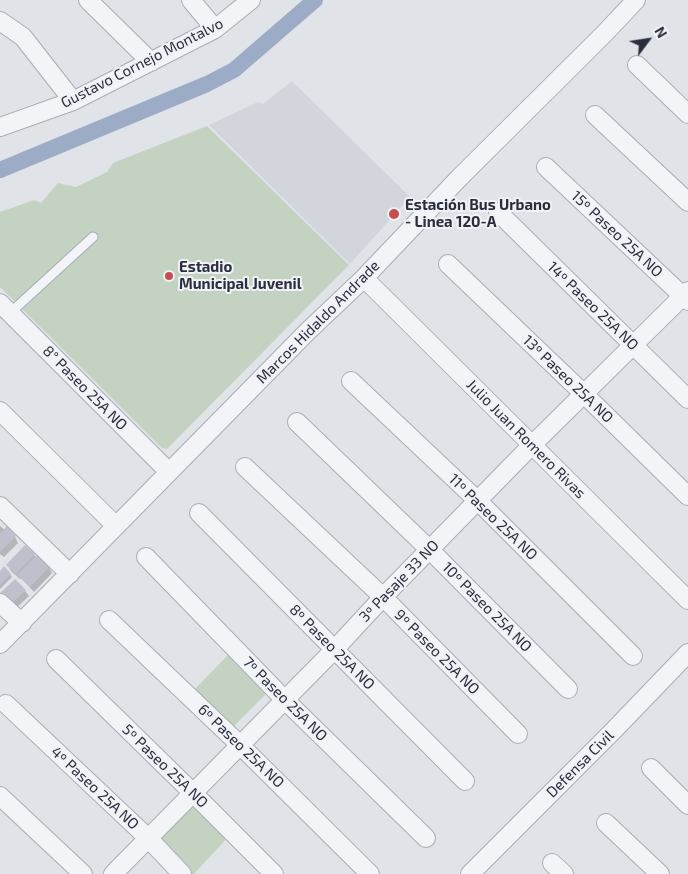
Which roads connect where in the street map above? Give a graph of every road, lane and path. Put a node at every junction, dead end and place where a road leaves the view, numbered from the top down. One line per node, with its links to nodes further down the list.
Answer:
1 (88, 0): 7 (street)
2 (191, 0): 6 (street)
3 (251, 0): 6 (street, Gustavo Cornejo Montalvo)
4 (636, 0): 18 (street, Marcos Hidaldo Andrade)
5 (0, 21): 9 (street)
6 (215, 29): 7 (street, Gustavo Cornejo Montalvo)
7 (151, 62): 9 (street, Gustavo Cornejo Montalvo)
8 (637, 65): 10 (street)
9 (73, 102): 12 (street, Gustavo Cornejo Montalvo)
10 (688, 114)
11 (595, 115): 14 (street)
12 (3, 123)
13 (546, 167): 19 (street, 15º Paseo 25A NO)
14 (688, 202)
15 (498, 212): 21 (street, 14º Paseo 25A NO)
16 (93, 237): 20 (lane)
17 (448, 264): 23 (street, 13º Paseo 25A NO)
18 (364, 278): 27 (street, Julio Juan Romero Rivas); 29 (street, Marcos Hidaldo Andrade)
19 (686, 296): 21 (street, 3º Pasaje 33 NO)
20 (5, 308): 29 (street, 8° Paseo 25A NO)
21 (634, 346): 23 (street, 3º Pasaje 33 NO); 24 (street, 14º Paseo 25A NO)
22 (351, 381): 31 (street, 11º Paseo 25A NO)
23 (584, 394): 27 (street, 3º Pasaje 33 NO); 30 (street, 13º Paseo 25A NO)
24 (688, 399)
25 (0, 411): 34 (street)
26 (297, 422): 35 (street, 10º Paseo 25A NO)
27 (532, 445): 31 (street, 3º Pasaje 33 NO); 39 (street, Julio Juan Romero Rivas)
28 (245, 467): 38 (street, 9º Paseo 25A NO)
29 (169, 472): 34 (street, Marcos Hidaldo Andrade)
30 (688, 496)
31 (478, 501): 35 (street, 3º Pasaje 33 NO); 46 (street, 11º Paseo 25A NO)
32 (0, 506): 37 (street)
33 (199, 513): 44 (street, 8º Paseo 25A NO)
34 (116, 526): 37 (street, Marcos Hidaldo Andrade)
35 (430, 550): 38 (street, 3º Pasaje 33 NO); 48 (street, 10º Paseo 25A NO)
36 (146, 557): 49 (street, 7º Paseo 25A NO)
37 (70, 574): 42 (street, Marcos Hidaldo Andrade)
38 (383, 598): 44 (street, 3º Pasaje 33 NO); 51 (street, 9º Paseo 25A NO)
39 (688, 600)
40 (0, 603): 42 (street)
41 (109, 620): 52 (street, 6º Paseo 25A NO)
42 (22, 623): 43 (street, Marcos Hidaldo Andrade)
43 (0, 644)
44 (334, 650): 49 (street, 3º Pasaje 33 NO); 54 (street, 8º Paseo 25A NO)
45 (688, 653): 66 (street, Defensa Civil)
46 (633, 656)
47 (56, 659): 55 (street, 5º Paseo 25A NO)
48 (568, 689)
49 (285, 700): 52 (street, 3º Pasaje 33 NO); 60 (street, 7º Paseo 25A NO)
50 (6, 704): 59 (street, 4º Paseo 25A NO)
51 (518, 734)
52 (240, 745): 55 (street, 3º Pasaje 33 NO); 65 (street, 6º Paseo 25A NO)
53 (651, 768): 57 (street)
54 (465, 781)
55 (193, 793): 59 (street, 3º Pasaje 33 NO); 64 (street, 5º Paseo 25A NO)
56 (0, 796): 61 (street)
57 (688, 805)
58 (606, 823): 67 (street)
59 (148, 838): 62 (street, 3º Pasaje 33 NO); 63 (street, 4º Paseo 25A NO)
60 (426, 838)
61 (82, 874)
62 (113, 874)
63 (182, 874)
64 (274, 874)
65 (370, 874)
66 (470, 874)
67 (660, 874)

